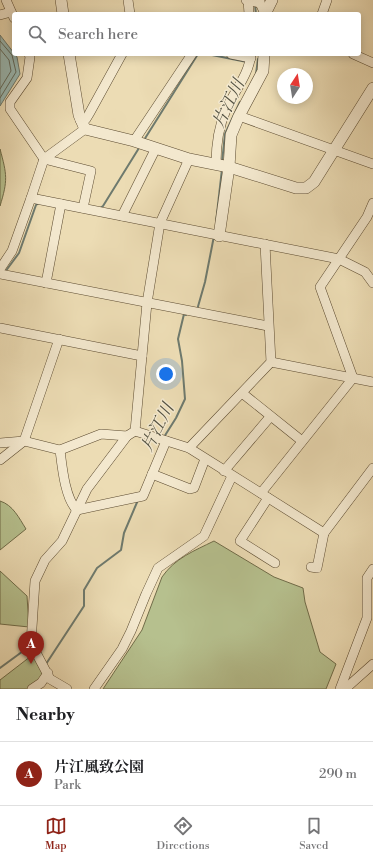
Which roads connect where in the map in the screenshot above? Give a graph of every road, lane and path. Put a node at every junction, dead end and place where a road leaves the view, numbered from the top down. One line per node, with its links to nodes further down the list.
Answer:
1 (6, 0): 15 (street)
2 (61, 0): 8 (street)
3 (128, 0): 9 (street)
4 (247, 0): 7 (street); 10 (street)
5 (272, 0): 12 (street)
6 (327, 0): 13 (street)
7 (260, 2): 11 (street)
8 (63, 12)
9 (130, 12)
10 (249, 12)
11 (264, 12)
12 (266, 12)
13 (323, 12)
14 (0, 15): 15 (street)
15 (12, 15)
16 (30, 56): 31 (street)
17 (69, 56): 27 (street)
18 (121, 56): 27 (street)
19 (191, 56): 28 (street)
20 (239, 56): 23 (street)
21 (264, 56): 26 (street)
22 (357, 56): 24 (street)
23 (250, 59): 34 (street)
24 (373, 63)
25 (373, 88): 30 (street)
26 (239, 116): 30 (street); 34 (street)
27 (83, 125): 28 (street); 31 (street)
28 (139, 143): 29 (street)
29 (156, 148): 32 (street); 39 (street)
30 (334, 149): 33 (street); 34 (street)
31 (44, 159): 35 (street); 38 (street)
32 (189, 159): 34 (street); 40 (street)
33 (373, 164)
34 (221, 165): 41 (street)
35 (31, 198): 37 (street); 44 (street)
36 (373, 203): 43 (street)
37 (61, 207): 38 (street); 45 (street)
38 (83, 208): 39 (street)
39 (122, 216): 40 (street)
40 (160, 223): 41 (street); 47 (street)
41 (214, 234): 42 (street)
42 (265, 244): 43 (street); 48 (street)
43 (339, 259): 46 (street); 53 (street)
44 (2, 272): 45 (street)
45 (46, 283): 47 (street)
46 (373, 283)
47 (147, 303): 48 (street); 51 (street)
48 (268, 326): 52 (street)
49 (0, 329): 50 (street)
50 (59, 339): 51 (street); 59 (street)
51 (142, 356): 57 (street)
52 (270, 362): 53 (street); 55 (street)
53 (353, 378): 54 (street); 62 (street)
54 (373, 382)
55 (242, 393): 56 (street); 63 (street)
56 (270, 416): 62 (street); 68 (street)
57 (135, 431): 58 (street); 60 (street)
58 (127, 436): 64 (street); 72 (street)
59 (24, 441): 61 (street); 64 (street); 66 (street)
60 (166, 441): 63 (street); 69 (street)
61 (0, 442)
62 (302, 442): 71 (street)
63 (189, 448): 65 (street)
64 (60, 450): 72 (street)
65 (205, 459): 68 (street); 69 (street)
66 (0, 460)
67 (373, 468): 73 (street)
68 (224, 471): 70 (street)
69 (152, 474): 72 (street)
70 (232, 476): 71 (street); 81 (street)
71 (264, 496): 73 (street); 74 (street)
72 (77, 510): 78 (street)
73 (324, 533): 75 (street)
74 (273, 559)
75 (310, 567)
76 (373, 569): 82 (street)
77 (373, 664): 83 (street)
78 (48, 673): 79 (street); 80 (street)
79 (32, 689)
80 (68, 689)
81 (94, 689)
82 (340, 689)
83 (345, 689)

